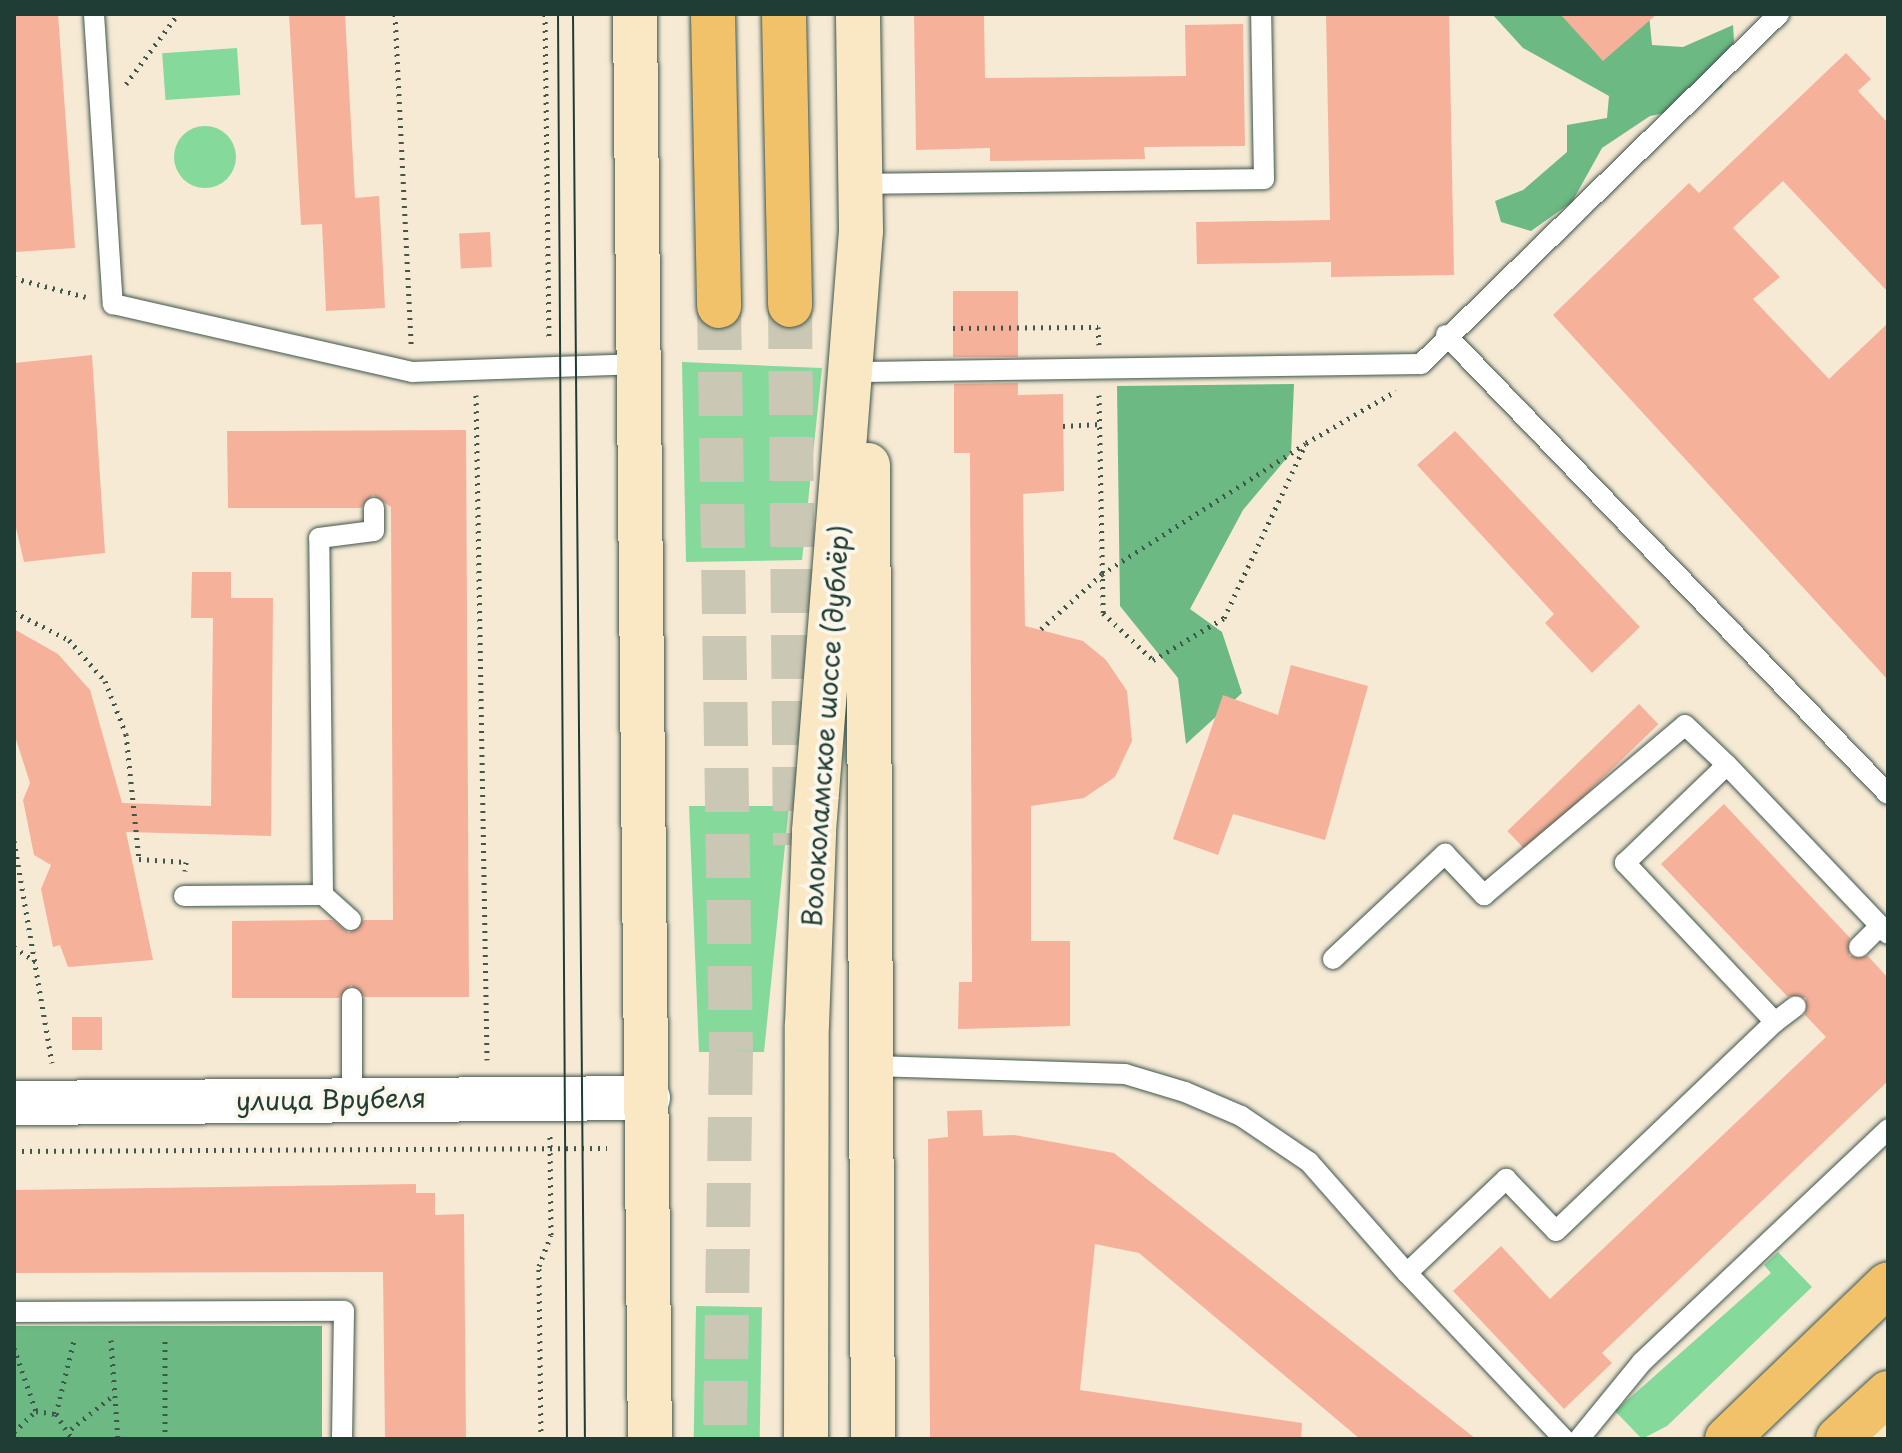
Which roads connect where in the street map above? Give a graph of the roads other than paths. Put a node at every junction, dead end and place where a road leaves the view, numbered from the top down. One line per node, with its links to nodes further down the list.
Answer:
1 (94, 14): 13 (lane)
2 (635, 14): 13 (main road)
3 (713, 14): 11 (main road)
4 (784, 14): 10 (main road)
5 (858, 14): 8 (main road, Волоколамское шоссе (дублёр))
6 (1261, 14): 8 (lane)
7 (1779, 14): 12 (lane)
8 (862, 184): 9 (main road, Волоколамское шоссе (дублёр))
9 (861, 231): 14 (main road); 40 (main road, Волоколамское шоссе (дублёр))
10 (790, 305)
11 (719, 306)
12 (1446, 335): 14 (lane); 17 (lane)
13 (641, 364): 29 (main road)
14 (865, 372): 27 (main road)
15 (374, 508): 18 (lane)
16 (1727, 765): 21 (lane); 23 (lane); 26 (lane)
17 (1888, 794)
18 (323, 895): 19 (lane); 20 (lane)
19 (184, 896)
20 (351, 920)
21 (1884, 930): 22 (lane)
22 (1859, 947)
23 (1333, 959)
24 (352, 998): 28 (lane)
25 (1796, 1006): 26 (lane)
26 (1775, 1022): 32 (lane)
27 (874, 1066): 32 (lane); 41 (main road)
28 (352, 1098): 29 (street, улица Врубеля); 30 (street, улица Врубеля)
29 (648, 1098): 39 (main road)
30 (14, 1103)
31 (1888, 1129): 43 (lane)
32 (1407, 1273): 42 (lane)
33 (1888, 1284): 35 (main road)
34 (14, 1312): 38 (lane)
35 (1792, 1374): 44 (main road); 45 (main road)
36 (1888, 1393): 46 (main road)
37 (1888, 1420): 47 (main road)
38 (342, 1439)
39 (650, 1439)
40 (806, 1439)
41 (873, 1439)
42 (1564, 1439)
43 (1579, 1439)
44 (1714, 1439)
45 (1727, 1439)
46 (1838, 1439)
47 (1874, 1439)

